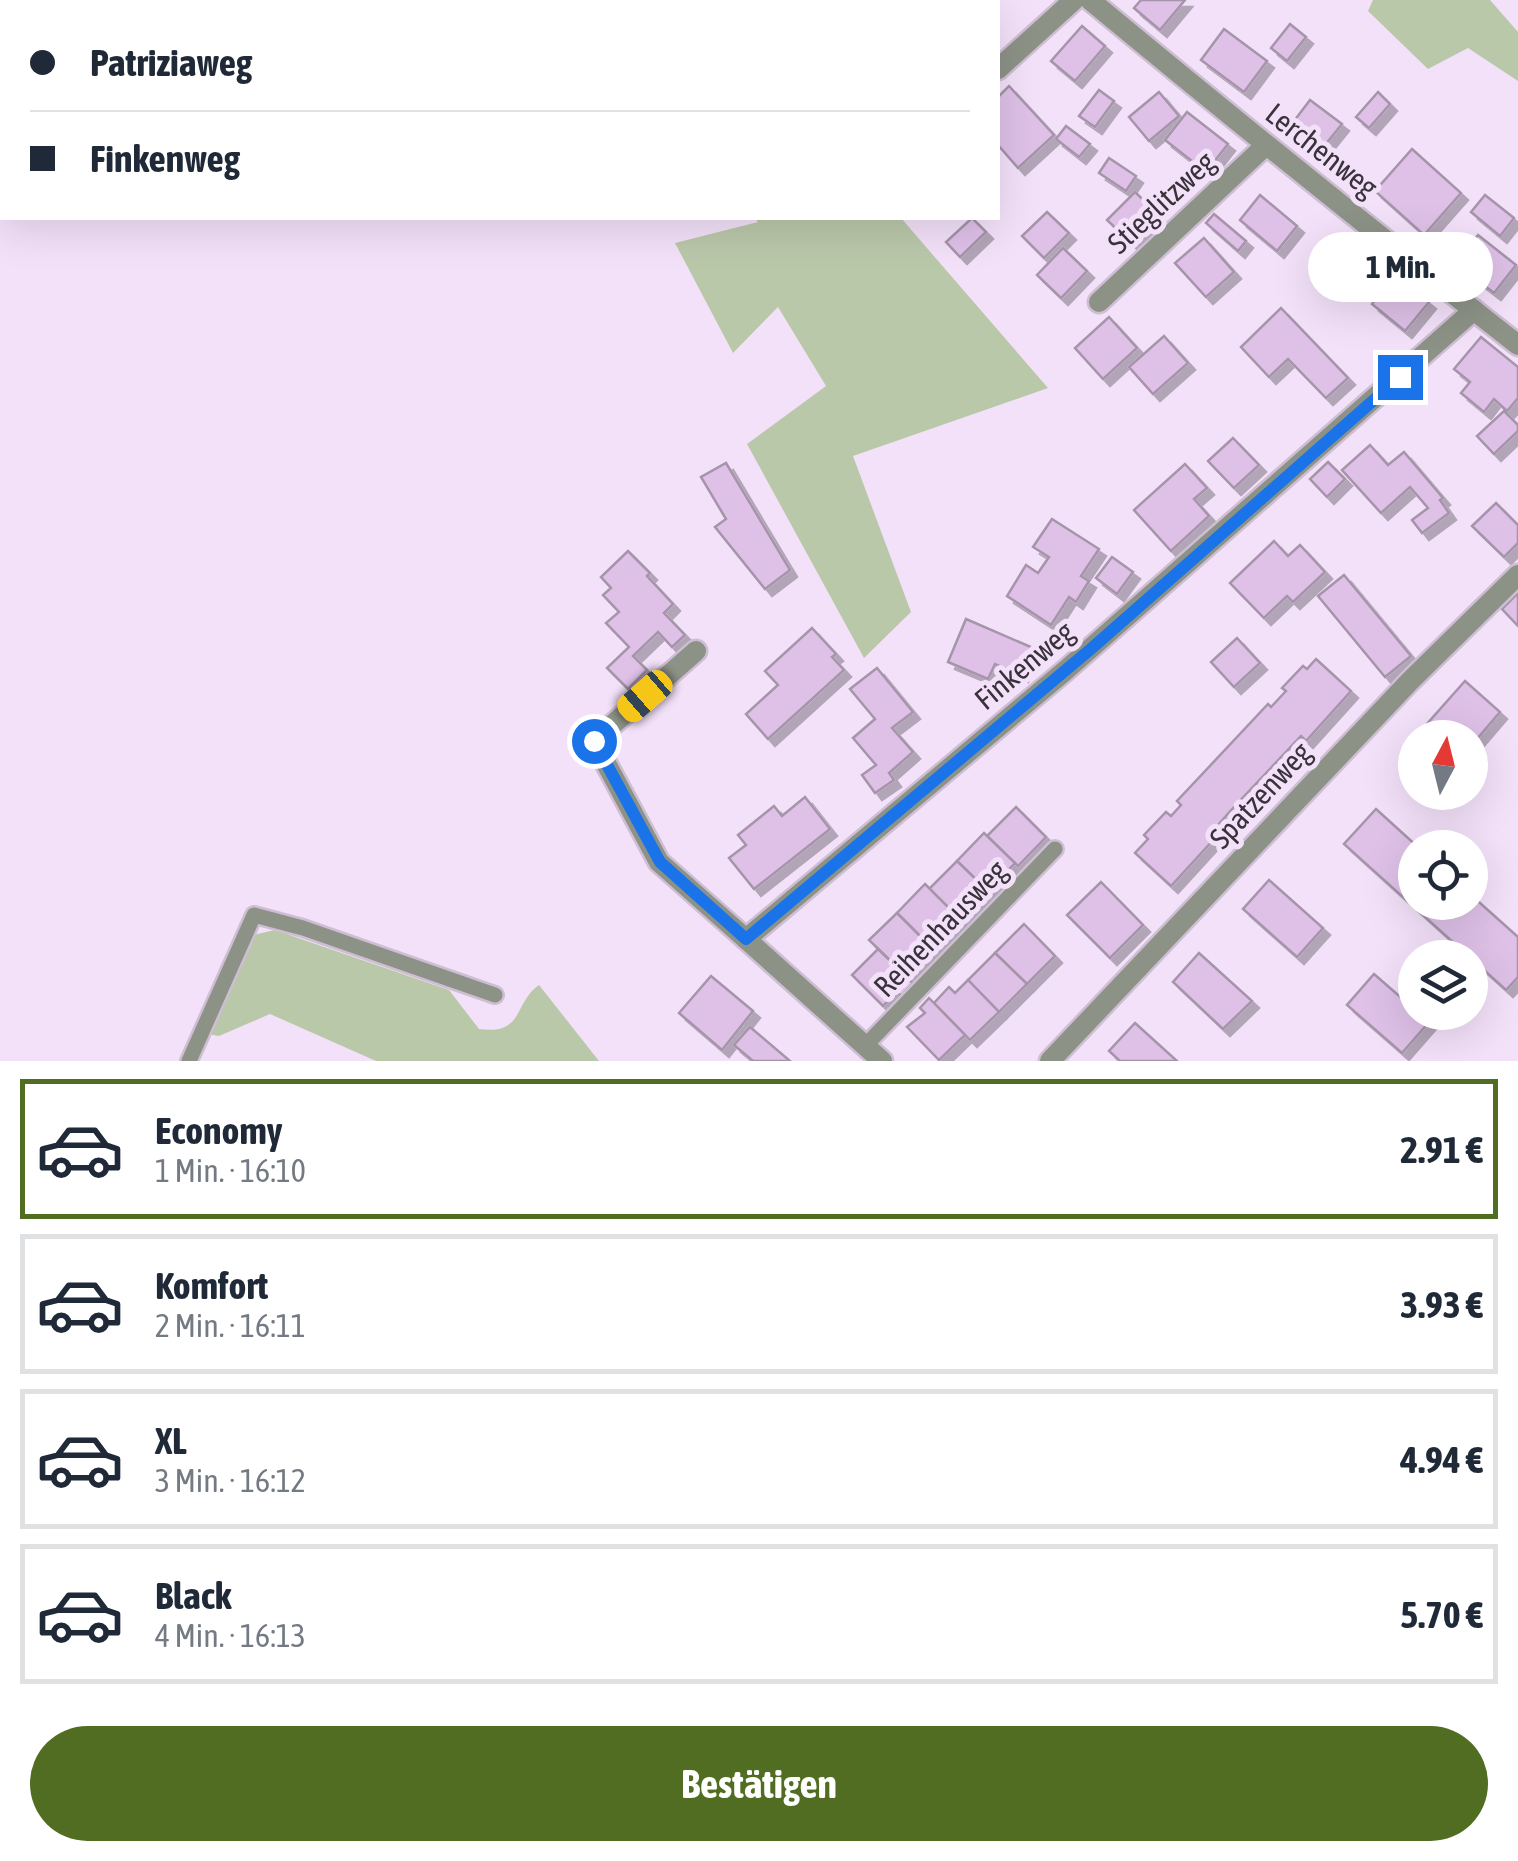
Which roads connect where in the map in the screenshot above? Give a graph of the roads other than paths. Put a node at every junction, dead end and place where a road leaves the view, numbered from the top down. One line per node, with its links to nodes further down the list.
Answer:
1 (1074, 0): 3 (street)
2 (1090, 0): 4 (street, Lerchenweg)
3 (1000, 67)
4 (1265, 146): 5 (street, Stieglitzweg); 6 (street, Lerchenweg)
5 (1098, 302)
6 (1474, 310): 7 (street, Lerchenweg); 11 (street, Finkenweg)
7 (1518, 345)
8 (1518, 576): 16 (street, Spatzenweg)
9 (696, 651): 11 (street)
10 (1055, 849): 13 (lane, Reihenhausweg)
11 (746, 939): 13 (street)
12 (495, 995): 14 (lane)
13 (865, 1046): 15 (street)
14 (190, 1061)
15 (882, 1061)
16 (1050, 1061)

